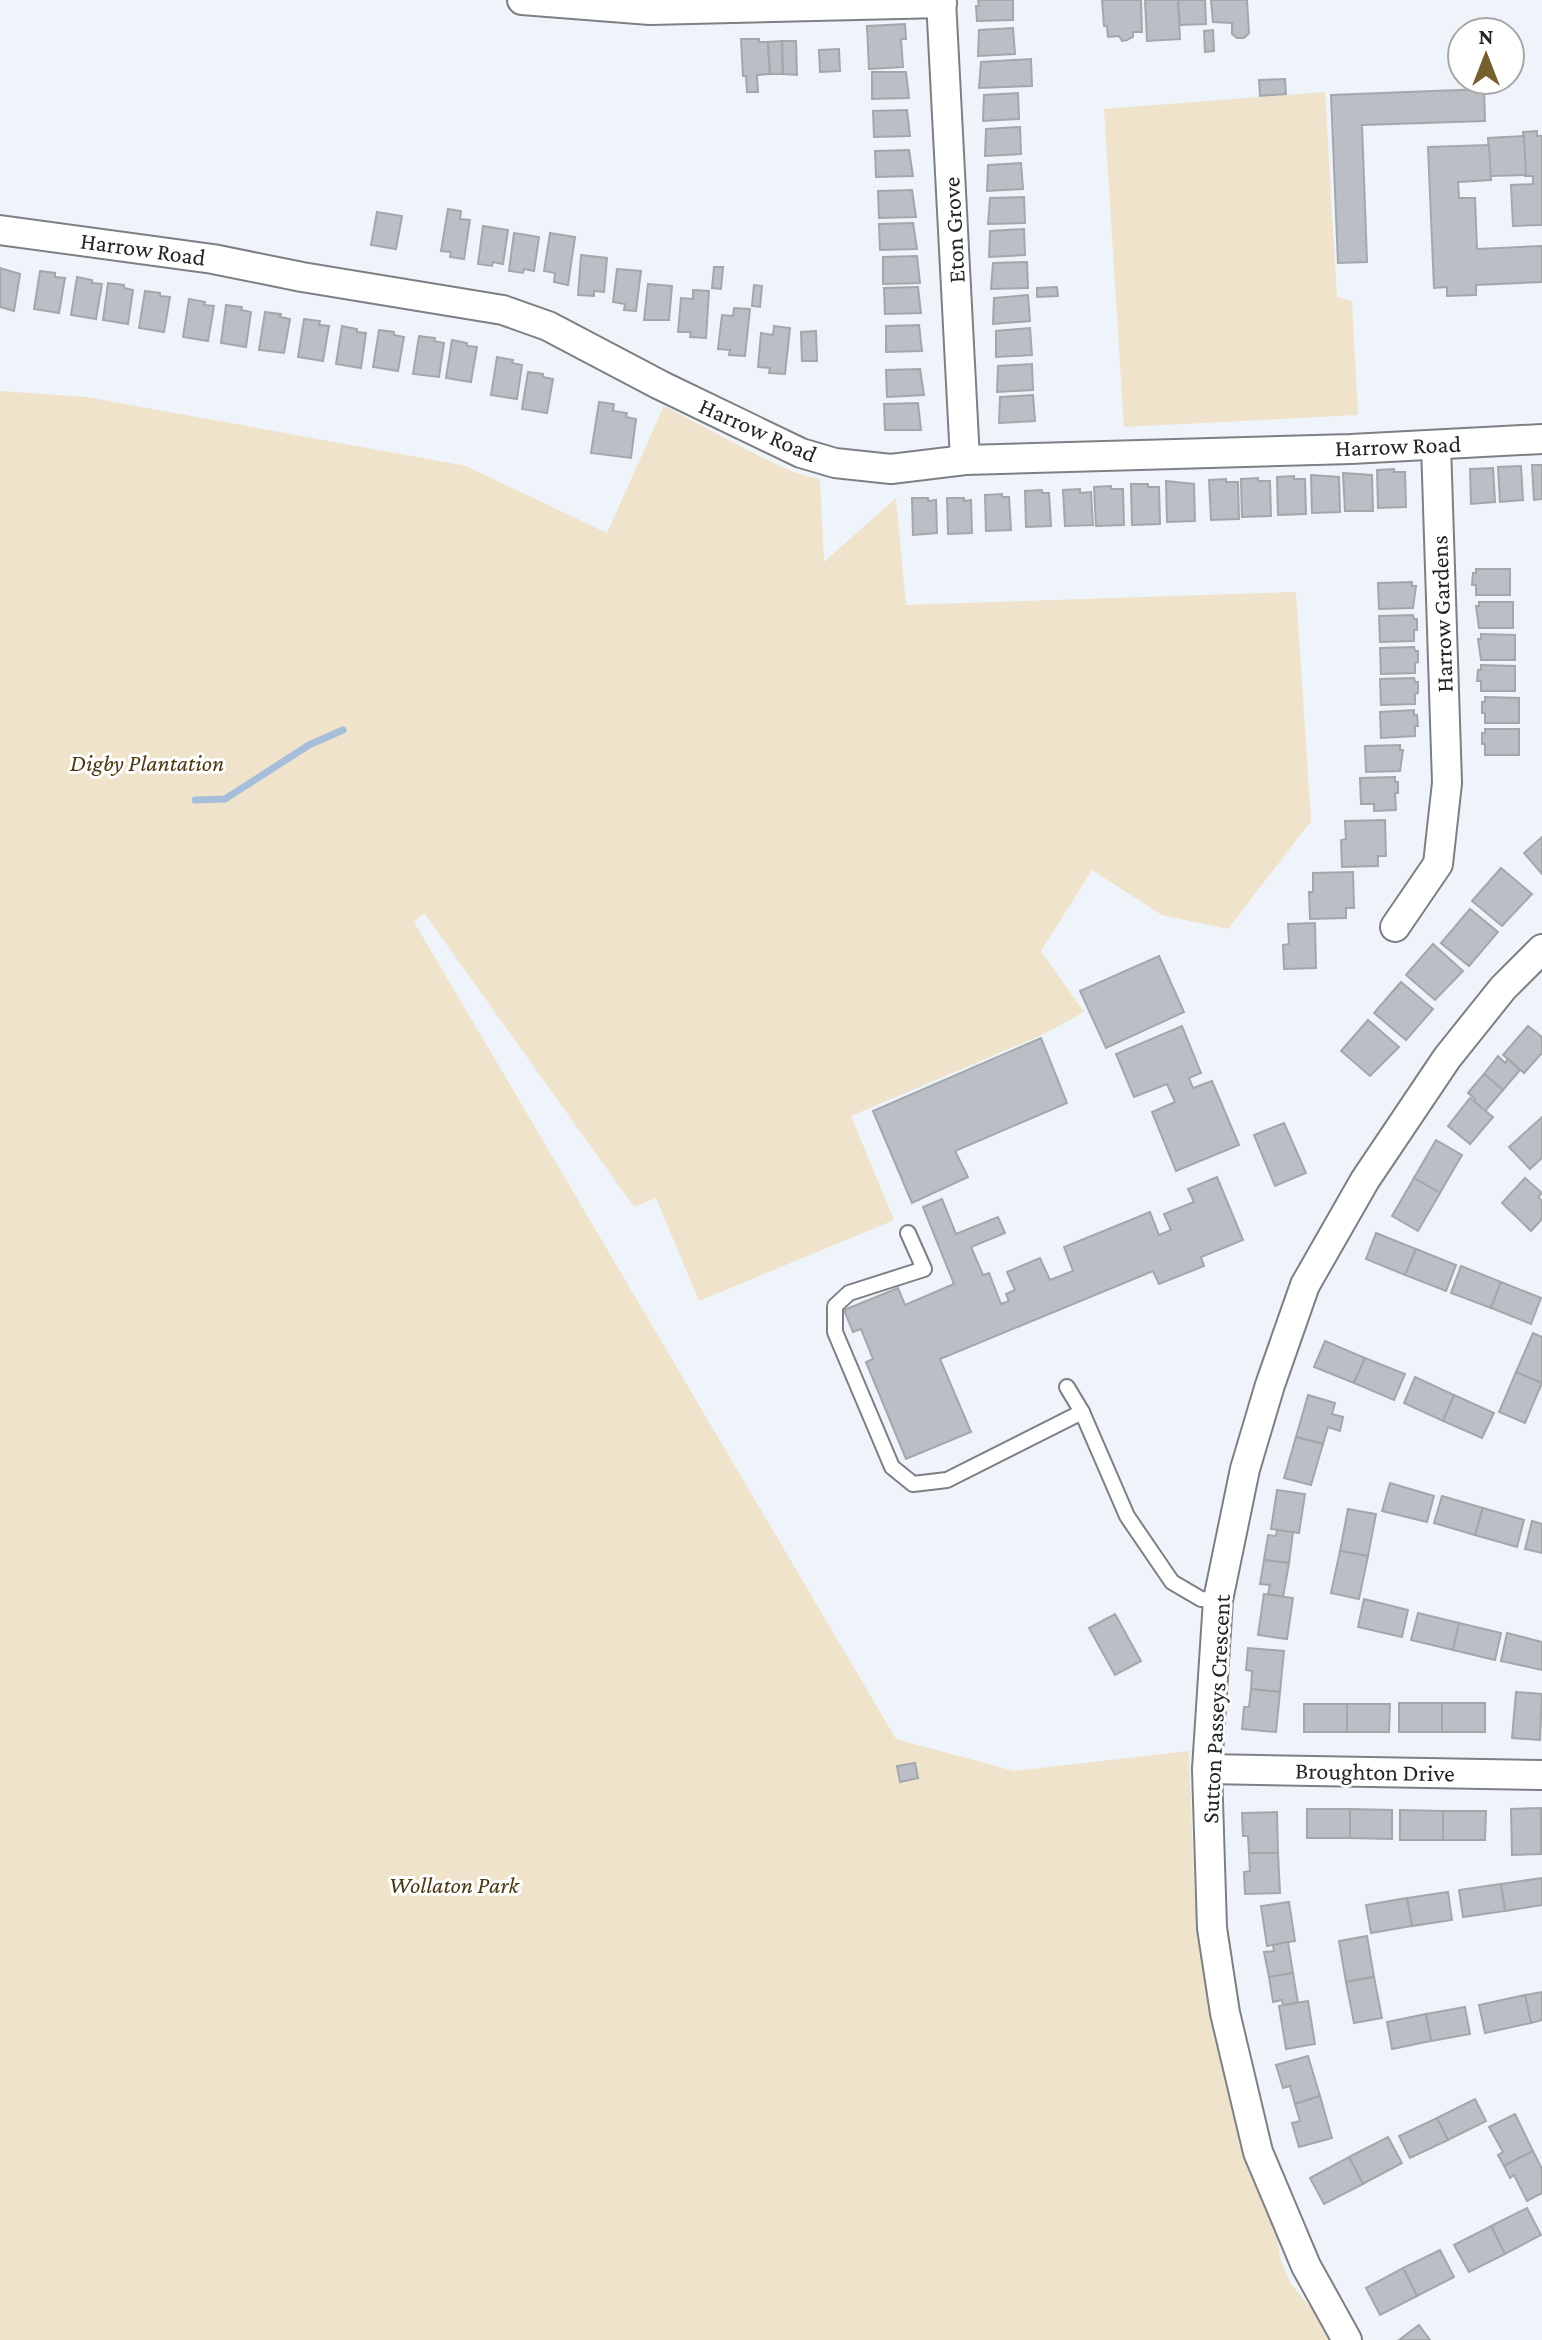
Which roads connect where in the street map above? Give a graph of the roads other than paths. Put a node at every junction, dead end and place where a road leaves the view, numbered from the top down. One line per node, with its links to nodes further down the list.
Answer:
1 (522, 0): 2 (street)
2 (942, 2): 6 (street, Eton Grove)
3 (0, 230): 6 (street, Harrow Road)
4 (1542, 439): 5 (street, Harrow Road)
5 (1436, 445): 6 (street, Harrow Road); 7 (street, Harrow Gardens)
6 (965, 460)
7 (1395, 927)
8 (1542, 949): 12 (street, Sutton Passeys Crescent)
9 (908, 1233): 11 (lane)
10 (1067, 1387): 11 (lane)
11 (1082, 1412): 12 (lane)
12 (1218, 1600): 13 (street, Sutton Passeys Crescent)
13 (1207, 1769): 14 (street, Broughton Drive); 15 (street, Sutton Passeys Crescent)
14 (1542, 1775)
15 (1347, 2340)

